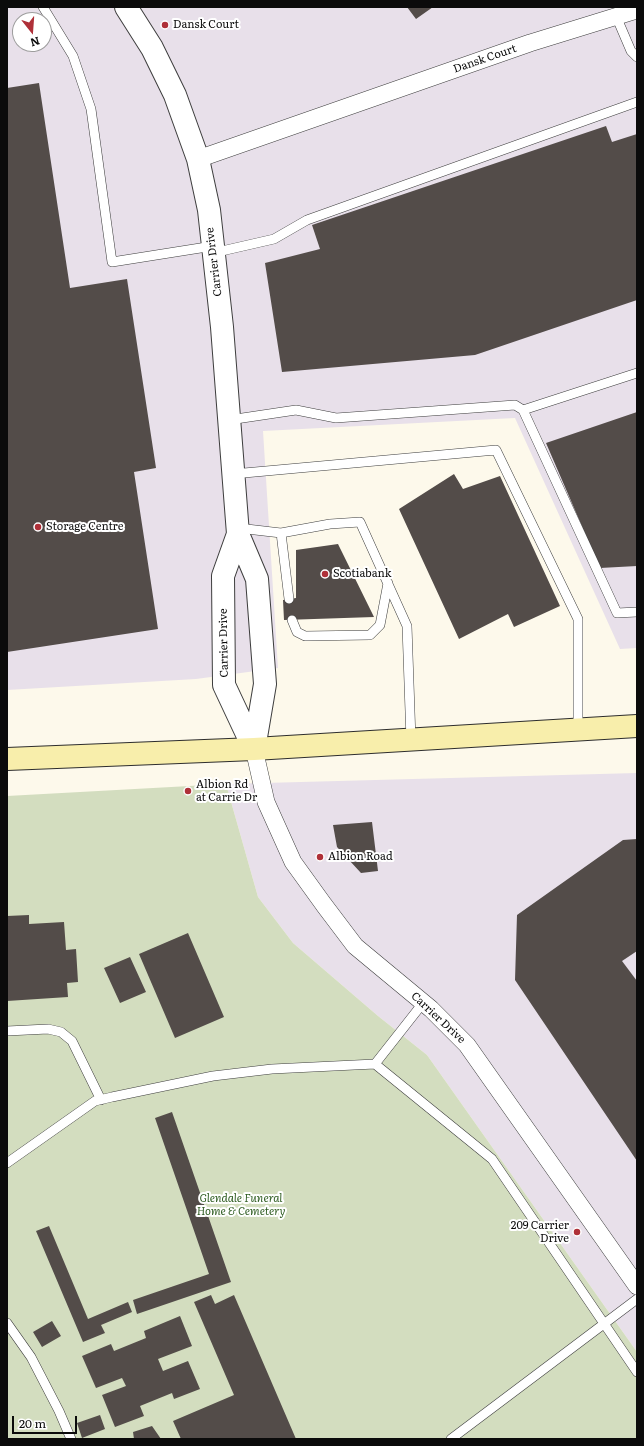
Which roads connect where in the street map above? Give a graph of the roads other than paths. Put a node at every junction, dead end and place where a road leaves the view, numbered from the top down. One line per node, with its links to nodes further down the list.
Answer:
1 (43, 7): 8 (lane)
2 (126, 7): 7 (street, Carrier Drive)
3 (637, 10): 4 (street, Dansk Court)
4 (616, 16): 5 (lane); 7 (street, Dansk Court)
5 (637, 57)
6 (637, 102): 8 (lane)
7 (198, 159): 8 (street, Carrier Drive)
8 (213, 250): 11 (street, Carrier Drive)
9 (637, 373): 10 (lane)
10 (523, 410): 11 (lane); 17 (lane)
11 (229, 420): 12 (street, Carrier Drive)
12 (233, 474): 13 (street, Carrier Drive); 20 (lane)
13 (238, 531): 14 (lane); 22 (street, Carrier Drive); 22 (street, Carrier Drive)
14 (281, 533): 15 (lane); 16 (lane)
15 (388, 583): 18 (lane); 21 (lane)
16 (289, 599)
17 (637, 612)
18 (292, 620)
19 (637, 726): 20 (main road)
20 (578, 730): 21 (main road)
21 (411, 740): 22 (main road)
22 (254, 749): 23 (main road); 24 (street, Carrier Drive)
23 (7, 759)
24 (423, 1003): 26 (lane); 29 (street, Carrier Drive)
25 (7, 1031): 27 (lane)
26 (375, 1064): 27 (lane); 32 (lane)
27 (101, 1100): 28 (lane)
28 (7, 1162)
29 (637, 1286)
30 (637, 1299): 32 (lane)
31 (7, 1323): 34 (lane)
32 (605, 1324): 33 (lane); 35 (lane)
33 (637, 1372)
34 (71, 1439)
35 (451, 1439)

